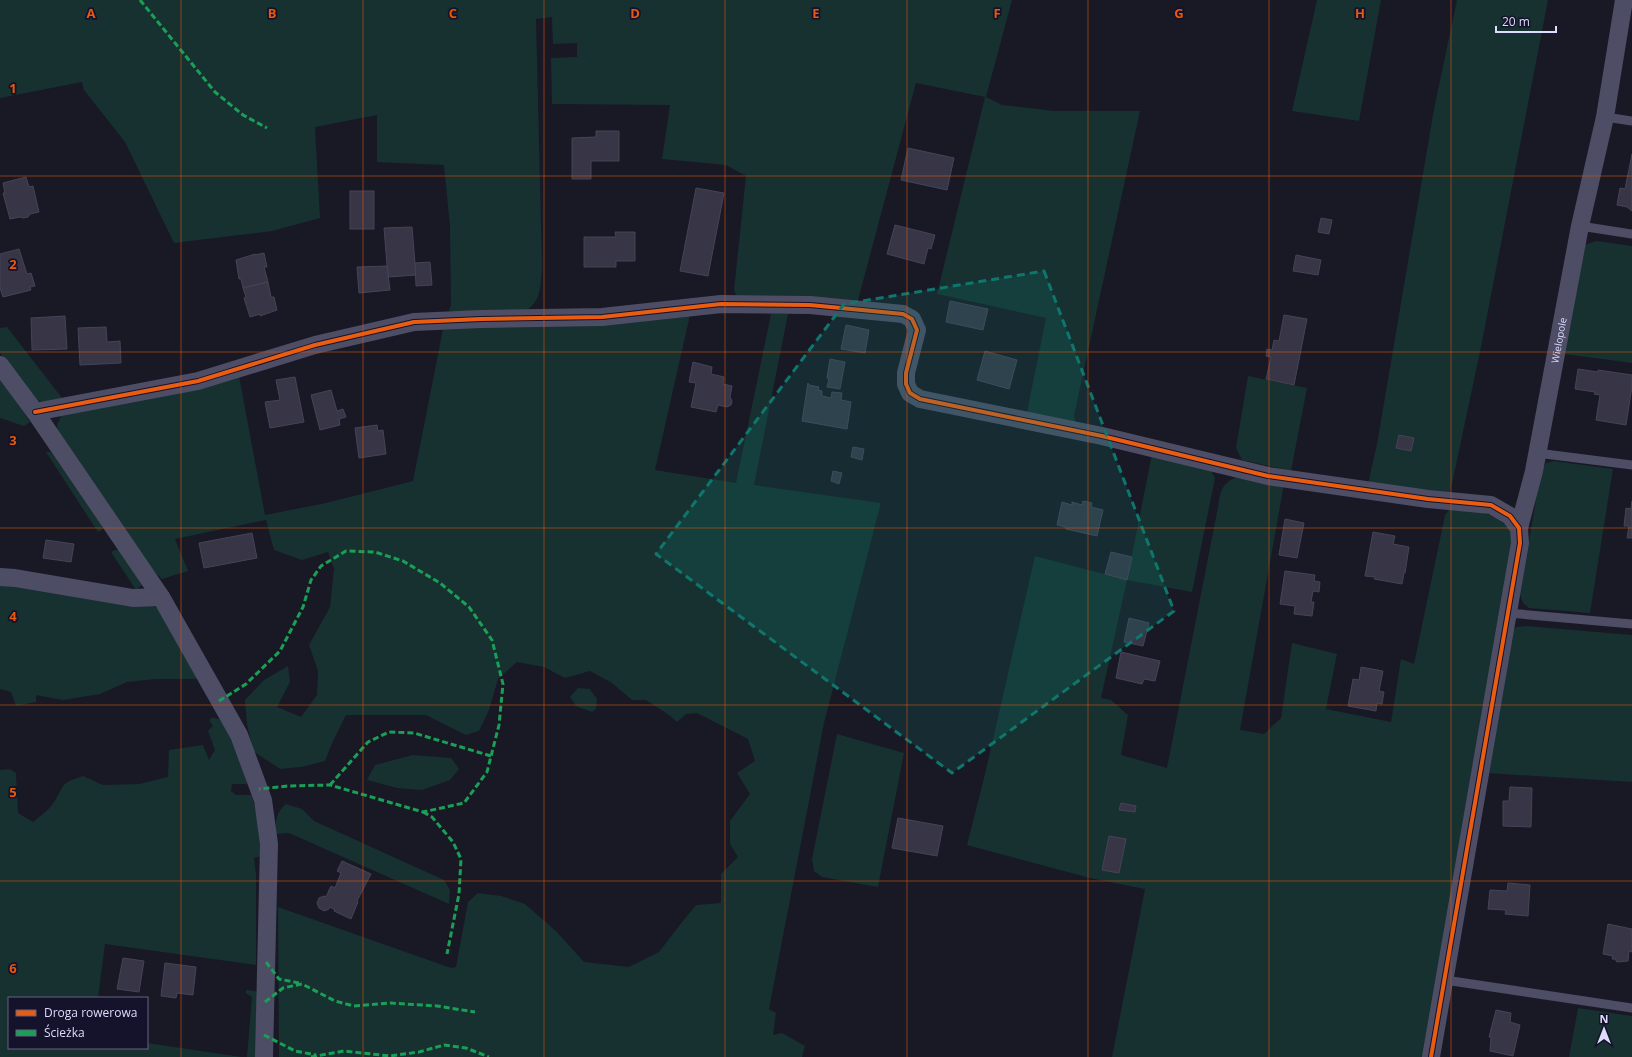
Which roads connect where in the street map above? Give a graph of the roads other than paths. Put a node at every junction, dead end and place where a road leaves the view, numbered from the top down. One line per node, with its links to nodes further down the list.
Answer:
1 (1624, 0): 2 (street, Wielopole)
2 (1605, 117): 3 (lane); 4 (street, Wielopole)
3 (1632, 121)
4 (1580, 226): 5 (lane); 8 (street, Wielopole)
5 (1632, 234)
6 (0, 365): 7 (street)
7 (35, 412): 10 (street); 12 (street)
8 (1537, 453): 9 (lane); 10 (street, Wielopole)
9 (1632, 465)
10 (1519, 528): 13 (street, Wielopole)
11 (0, 577): 12 (street)
12 (160, 597): 17 (street)
13 (1508, 613): 14 (lane); 15 (street, Wielopole)
14 (1632, 624)
15 (1445, 980): 16 (lane); 18 (street, Wielopole)
16 (1632, 1008)
17 (264, 1057)
18 (1431, 1057)

